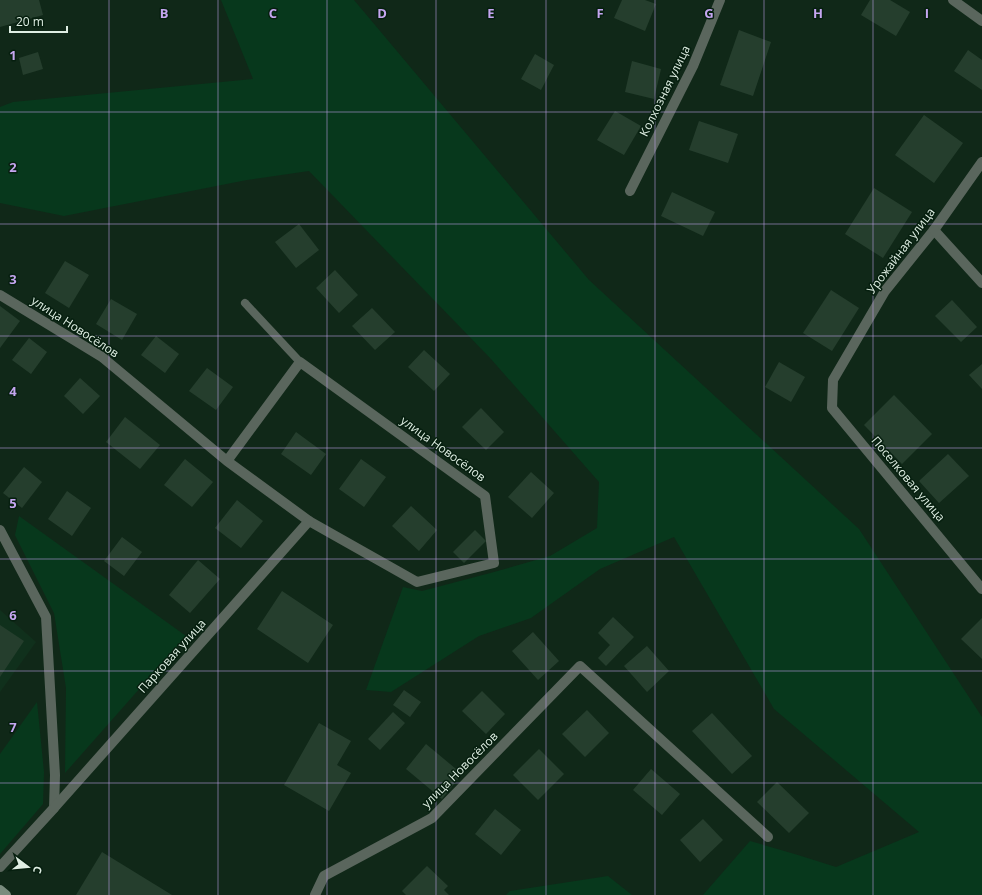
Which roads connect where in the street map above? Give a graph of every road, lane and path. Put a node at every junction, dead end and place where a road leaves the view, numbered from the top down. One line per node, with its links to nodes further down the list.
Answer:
1 (720, 0): 5 (street, Колхозная улица)
2 (953, 0): 3 (street)
3 (982, 21)
4 (982, 162): 6 (street, Урожайная улица)
5 (630, 191)
6 (934, 230): 7 (street); 11 (street, Урожайная улица)
7 (982, 283)
8 (0, 295): 12 (street, улица Новосёлов)
9 (245, 303): 10 (lane)
10 (300, 362): 12 (street); 13 (street, улица Новосёлов)
11 (834, 380): 15 (street, Поселковая улица)
12 (227, 461): 13 (street, улица Новосёлов)
13 (309, 521): 16 (street, Парковая улица)
14 (0, 530): 16 (street)
15 (982, 590)
16 (54, 808): 18 (street, Парковая улица)
17 (768, 837): 21 (street, улица Новосёлов)
18 (0, 867)
19 (0, 890): 20 (street)
20 (6, 895)
21 (315, 895)

